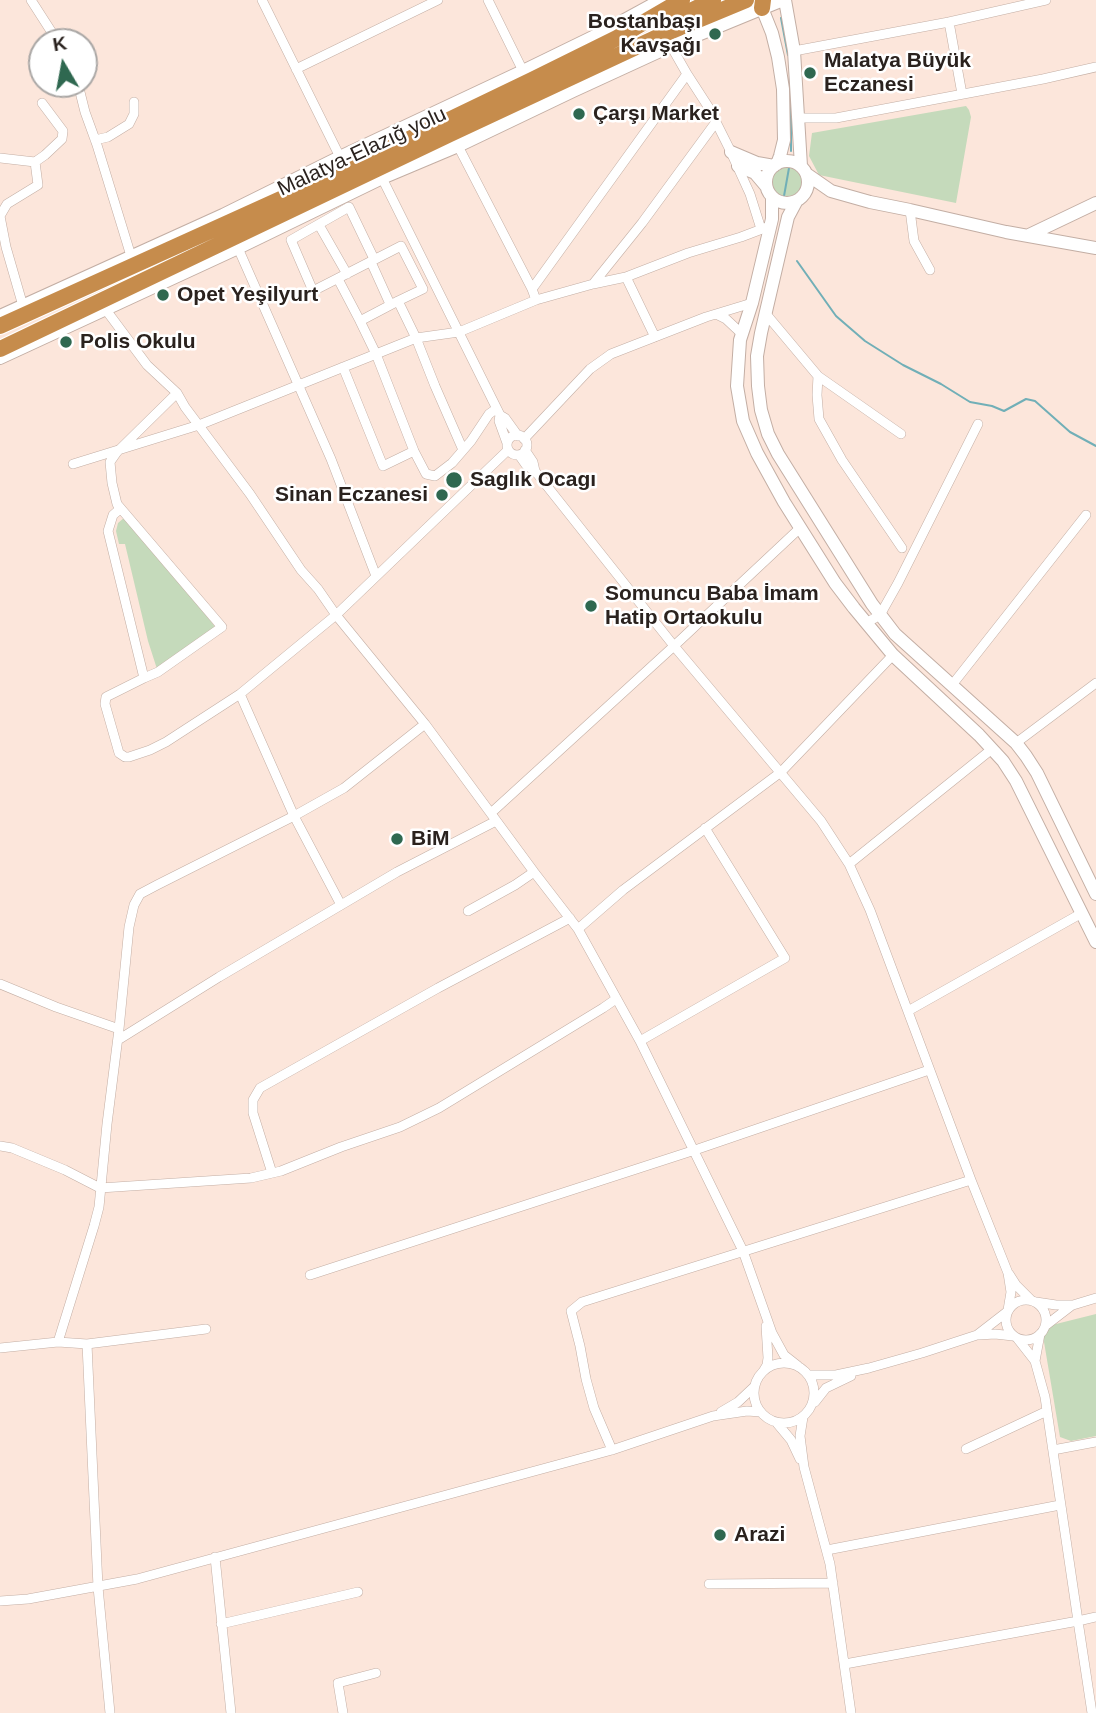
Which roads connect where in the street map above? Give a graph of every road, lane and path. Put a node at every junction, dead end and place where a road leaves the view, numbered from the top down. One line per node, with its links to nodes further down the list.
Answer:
1 (31, 0): 14 (street)
2 (262, 0): 19 (street)
3 (438, 0): 19 (street)
4 (488, 0): 20 (street)
5 (661, 0): 20 (main road)
6 (682, 0): 55 (highway, Malatya-Elazığ yolu)
7 (713, 0): 17 (highway)
8 (746, 0): 17 (highway, Malatya-Elazığ yolu)
9 (784, 0): 12 (main road); 16 (main road)
10 (1046, 0): 11 (street)
11 (1033, 1): 13 (street)
12 (760, 3): 15 (main road); 35 (main road)
13 (949, 22): 16 (street); 22 (street)
14 (49, 28)
15 (671, 46): 21 (street); 30 (main road)
16 (794, 51): 27 (main road)
17 (620, 55): 26 (highway, Malatya-Elazığ yolu)
18 (1096, 67): 22 (street)
19 (296, 69): 32 (street)
20 (523, 71): 32 (main road)
21 (687, 74): 28 (street); 57 (street)
22 (962, 94): 27 (street)
23 (82, 98): 29 (street)
24 (135, 102): 29 (street)
25 (42, 103): 34 (street)
26 (492, 114): 38 (main road); 72 (highway, Malatya-Elazığ yolu)
27 (799, 118): 37 (main road)
28 (716, 122): 31 (street); 56 (street)
29 (95, 139): 50 (street)
30 (458, 146): 38 (main road); 57 (street)
31 (731, 152): 35 (main road); 36 (street)
32 (340, 157): 44 (main road)
33 (0, 158): 34 (street)
34 (35, 162): 61 (street)
35 (775, 165): 37 (main road); 39 (main road)
36 (738, 166): 39 (main road); 46 (street)
37 (804, 171): 40 (main road); 41 (main road)
38 (382, 178): 48 (main road); 68 (street)
39 (769, 191): 41 (main road); 46 (main road)
40 (840, 195): 41 (main road); 43 (main road)
41 (799, 200): 64 (main road)
42 (1096, 203): 47 (main road)
43 (911, 210): 47 (main road); 52 (street)
44 (223, 215): 50 (main road); 55 (main road)
45 (320, 225): 51 (street); 53 (street); 53 (street)
46 (765, 228): 54 (street); 60 (main road)
47 (1029, 235): 49 (main road)
48 (238, 248): 62 (main road); 77 (street)
49 (1096, 248)
50 (131, 256): 61 (main road)
51 (372, 261): 53 (street); 59 (street); 59 (street)
52 (930, 271)
53 (343, 276): 66 (street)
54 (626, 277): 56 (street); 70 (street)
55 (97, 282): 67 (highway, Malatya-Elazığ yolu)
56 (593, 284): 58 (street)
57 (532, 289): 58 (street)
58 (536, 300): 68 (street)
59 (394, 303): 66 (street); 71 (street)
60 (752, 303): 63 (street); 69 (main road)
61 (23, 306): 65 (main road)
62 (106, 310): 74 (main road); 78 (street)
63 (716, 314): 69 (street); 70 (street)
64 (766, 314): 76 (street); 96 (main road)
65 (0, 316)
66 (360, 321): 73 (street)
67 (0, 326)
68 (459, 331): 71 (street); 79 (street)
69 (742, 334): 92 (main road)
70 (654, 337): 83 (street)
71 (416, 338): 73 (street); 85 (street)
72 (0, 349)
73 (376, 354): 75 (street); 86 (street)
74 (0, 358)
75 (344, 367): 77 (street); 86 (street)
76 (818, 376): 82 (street); 93 (street)
77 (297, 386): 81 (street); 94 (street)
78 (177, 393): 81 (street); 87 (street)
79 (498, 412): 83 (street); 84 (street); 85 (street)
80 (978, 424): 96 (street)
81 (199, 425): 87 (street); 95 (street)
82 (901, 434)
83 (521, 438): 84 (street); 88 (street)
84 (508, 447): 88 (street); 94 (street)
85 (463, 450): 86 (street)
86 (414, 451)
87 (117, 452): 89 (street); 90 (street)
88 (522, 452): 98 (street)
89 (73, 464)
90 (117, 504): 100 (street); 100 (street)
91 (1086, 515): 102 (street)
92 (800, 528): 97 (main road); 98 (street)
93 (902, 548)
94 (376, 576): 95 (street)
95 (336, 615): 103 (street); 104 (street)
96 (880, 615): 97 (street); 102 (main road)
97 (866, 623): 99 (main road)
98 (674, 646): 107 (street); 109 (street)
99 (893, 655): 106 (main road); 107 (street)
100 (144, 678): 103 (street)
101 (1096, 683): 105 (street)
102 (952, 685): 105 (main road)
103 (240, 694): 108 (street)
104 (425, 724): 108 (street); 109 (street)
105 (1016, 743): 113 (main road)
106 (992, 748): 111 (street); 114 (main road)
107 (781, 772): 110 (street); 111 (street)
108 (294, 816): 115 (street); 124 (street)
109 (494, 817): 112 (street); 115 (street)
110 (705, 828): 119 (street); 126 (street)
111 (849, 864): 123 (street)
112 (534, 872): 116 (street); 118 (street)
113 (1095, 887): 114 (main road)
114 (1074, 897): 117 (main road)
115 (341, 905): 125 (street)
116 (468, 911)
117 (1082, 913): 120 (main road); 123 (street)
118 (570, 918): 119 (street); 130 (street)
119 (578, 929): 122 (street)
120 (1096, 942)
121 (0, 984): 124 (street)
122 (616, 999): 126 (street); 130 (street)
123 (908, 1011): 127 (street)
124 (119, 1029): 125 (street)
125 (118, 1040): 132 (street)
126 (640, 1041): 129 (street)
127 (929, 1070): 129 (street); 131 (street)
128 (0, 1146): 132 (street)
129 (695, 1150): 133 (street); 135 (street)
130 (272, 1173): 132 (street)
131 (971, 1180): 133 (street); 134 (street)
132 (100, 1188): 145 (street)
133 (743, 1251): 140 (street); 162 (street)
134 (1008, 1273): 137 (street); 139 (street)
135 (310, 1275)
136 (1096, 1298): 138 (street)
137 (1033, 1301): 138 (street); 139 (street); 142 (street)
138 (1073, 1305): 142 (street)
139 (1008, 1311): 143 (street); 144 (street)
140 (765, 1314): 149 (street); 151 (street)
141 (206, 1329): 146 (street)
142 (1042, 1330): 144 (street); 148 (street)
143 (977, 1335): 144 (street); 150 (street)
144 (1016, 1337): 148 (street)
145 (58, 1342): 146 (street); 147 (street)
146 (87, 1344): 170 (street)
147 (0, 1348)
148 (1035, 1361): 155 (street)
149 (798, 1366): 151 (street); 152 (street)
150 (869, 1368): 152 (street); 154 (street)
151 (763, 1372): 153 (street)
152 (808, 1375): 154 (street)
153 (755, 1386): 156 (street); 157 (street)
154 (813, 1404): 158 (street)
155 (1047, 1411): 161 (street); 163 (street)
156 (761, 1412): 157 (street); 159 (street)
157 (713, 1416): 162 (street)
158 (803, 1417): 159 (street); 164 (street)
159 (776, 1422): 164 (street)
160 (1096, 1442): 163 (street)
161 (966, 1448)
162 (612, 1450): 167 (street)
163 (1053, 1450): 165 (street)
164 (804, 1467): 166 (street)
165 (1060, 1504): 166 (street); 174 (street)
166 (827, 1550): 169 (street)
167 (215, 1557): 170 (street); 175 (street)
168 (709, 1584): 169 (street)
169 (833, 1584): 176 (street)
170 (98, 1587): 172 (street); 178 (street)
171 (358, 1592): 175 (street)
172 (0, 1601)
173 (1096, 1617): 174 (street)
174 (1078, 1621): 176 (street); 182 (street)
175 (221, 1624): 179 (street)
176 (845, 1664): 181 (street)
177 (376, 1673): 180 (street)
178 (110, 1713)
179 (231, 1713)
180 (343, 1713)
181 (851, 1713)
182 (1091, 1713)

